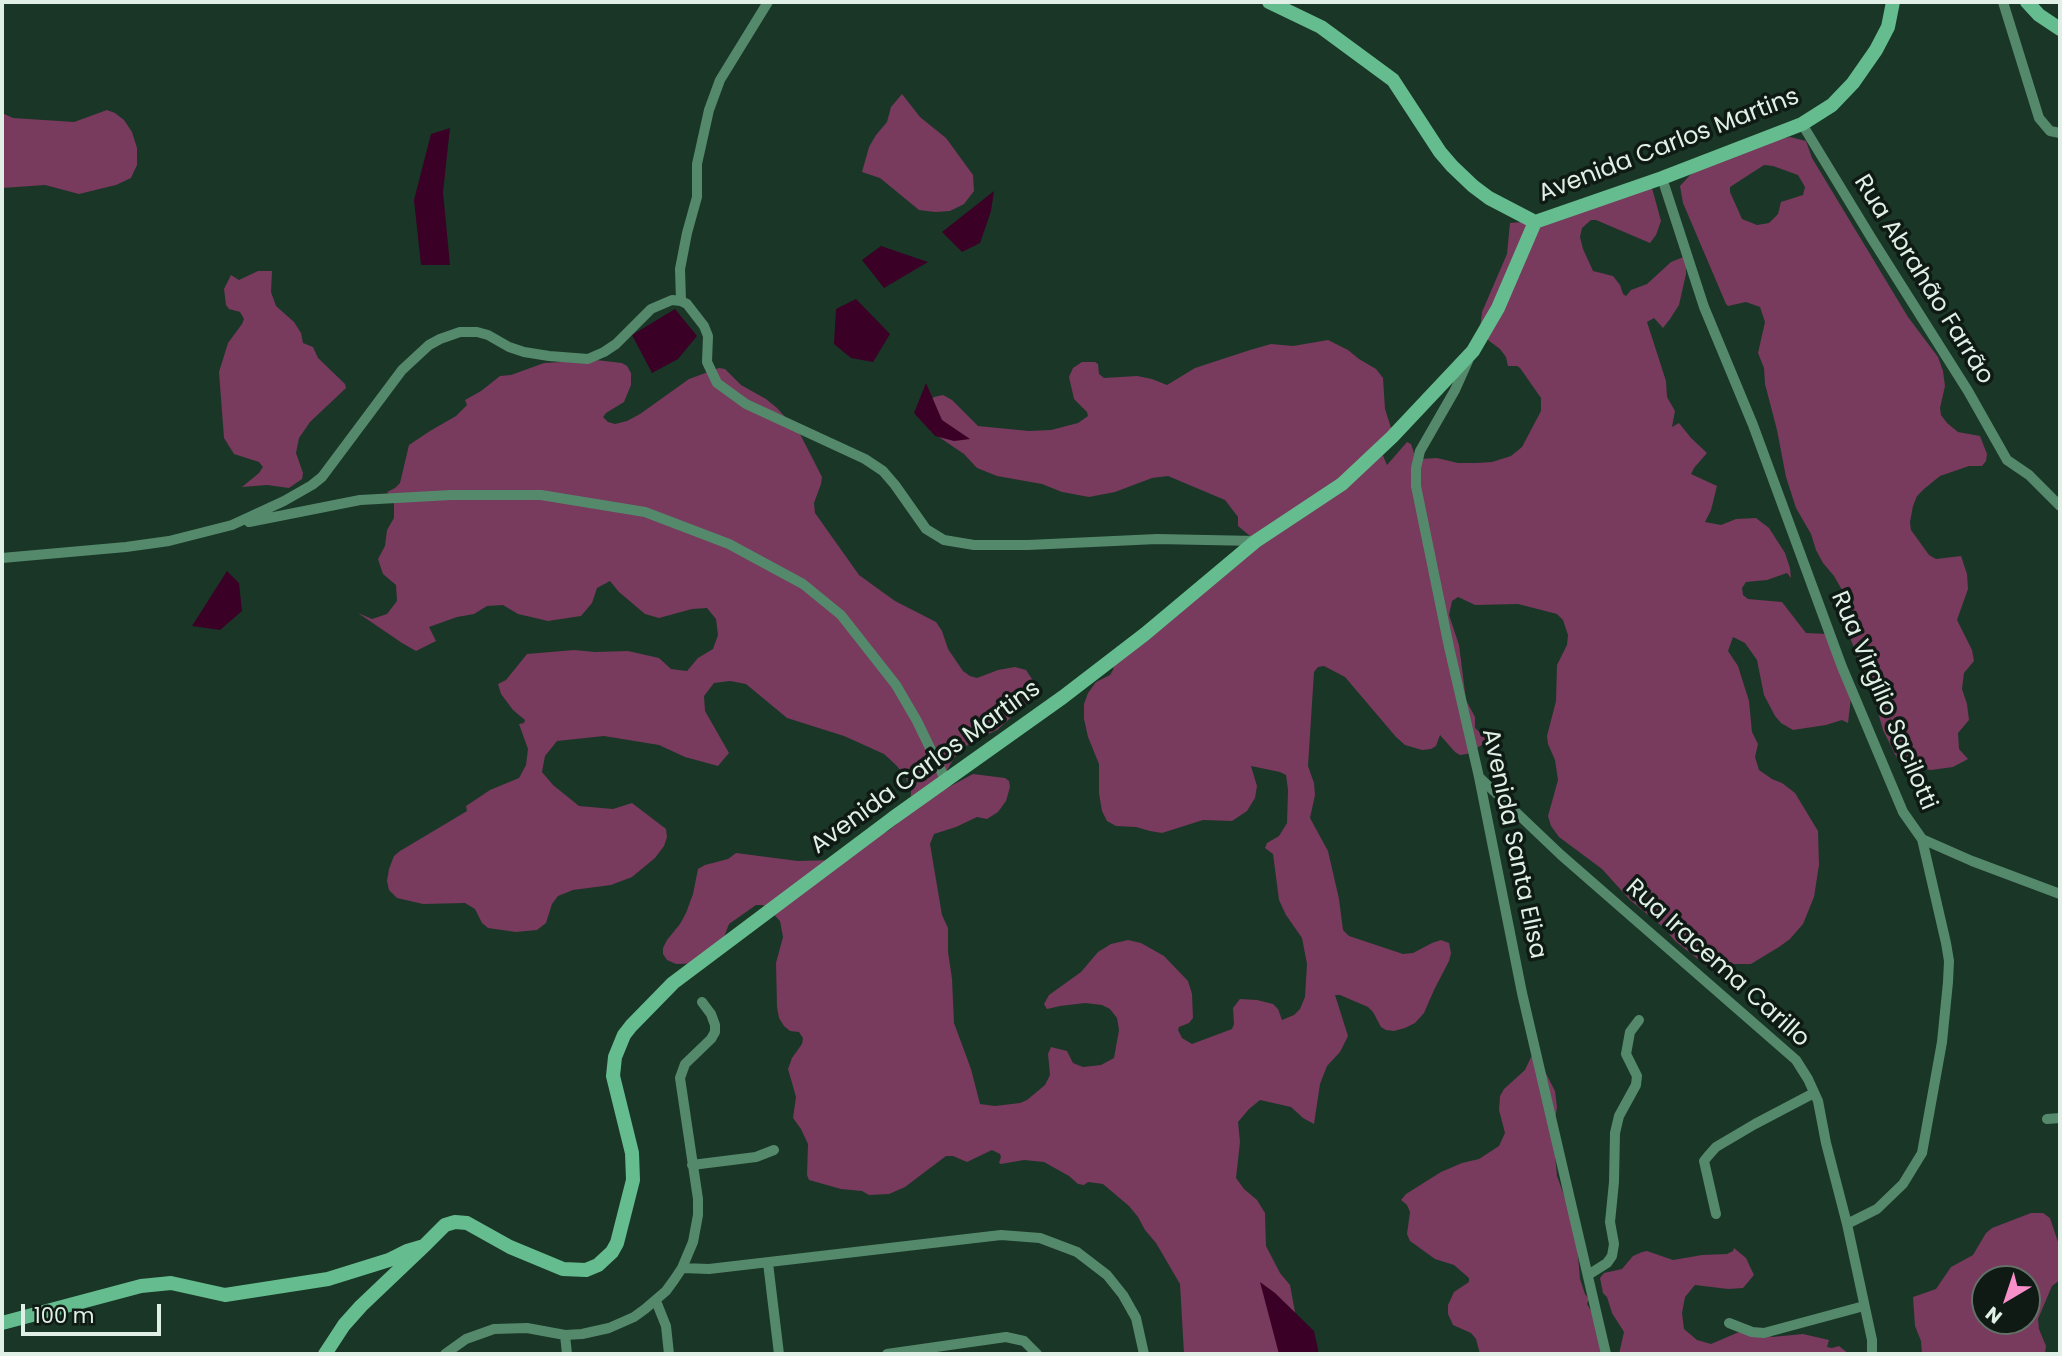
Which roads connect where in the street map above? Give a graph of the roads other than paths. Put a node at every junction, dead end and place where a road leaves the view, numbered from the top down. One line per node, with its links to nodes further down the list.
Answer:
1 (768, 2): 11 (street)
2 (1269, 2): 10 (street)
3 (1893, 2): 7 (street, Avenida Carlos Martins)
4 (2003, 2): 8 (street)
5 (2027, 2): 6 (street)
6 (2060, 29)
7 (1802, 124): 9 (street, Avenida Carlos Martins); 13 (street, Rua Abrahão Farrão)
8 (2060, 132)
9 (1662, 178): 10 (street, Avenida Carlos Martins); 19 (street, Rua Virgílio Sacilotti)
10 (1535, 222): 12 (street, Avenida Carlos Martins)
11 (681, 301): 14 (street); 15 (street)
12 (1473, 351): 15 (street, Avenida Carlos Martins); 17 (street, Avenida Santa Elisa)
13 (2060, 506)
14 (232, 525): 16 (street); 18 (street)
15 (1256, 541): 18 (street, Avenida Carlos Martins)
16 (2, 558)
17 (1479, 777): 23 (street, Rua Iracema Carillo); 33 (street, Avenida Santa Elisa)
18 (946, 781): 30 (street, Avenida Carlos Martins)
19 (1922, 839): 20 (street); 29 (street, Rua Virgílio Sacilotti)
20 (2060, 894)
21 (702, 1002): 27 (street)
22 (1639, 1020): 33 (street)
23 (1814, 1093): 28 (street); 29 (street, Rua Iracema Carillo)
24 (2060, 1118): 25 (street)
25 (2047, 1119)
26 (774, 1150): 27 (street)
27 (692, 1166): 32 (street)
28 (1716, 1214)
29 (1847, 1224): 35 (street, Rua Iracema Carillo)
30 (424, 1246): 36 (street, Avenida Carlos Martins); 40 (street)
31 (768, 1262): 32 (street); 44 (street); 47 (street)
32 (682, 1268): 34 (street)
33 (1588, 1275): 48 (street, Avenida Santa Elisa)
34 (656, 1301): 38 (street); 43 (street)
35 (1864, 1306): 37 (street); 49 (street, Rua Iracema Carillo)
36 (2, 1323)
37 (1729, 1323)
38 (565, 1335): 39 (street); 42 (street)
39 (458, 1349): 41 (street)
40 (325, 1354)
41 (445, 1354)
42 (567, 1354)
43 (669, 1354)
44 (779, 1354)
45 (887, 1354): 46 (street)
46 (1037, 1354)
47 (1144, 1354)
48 (1606, 1354)
49 (1872, 1354)

